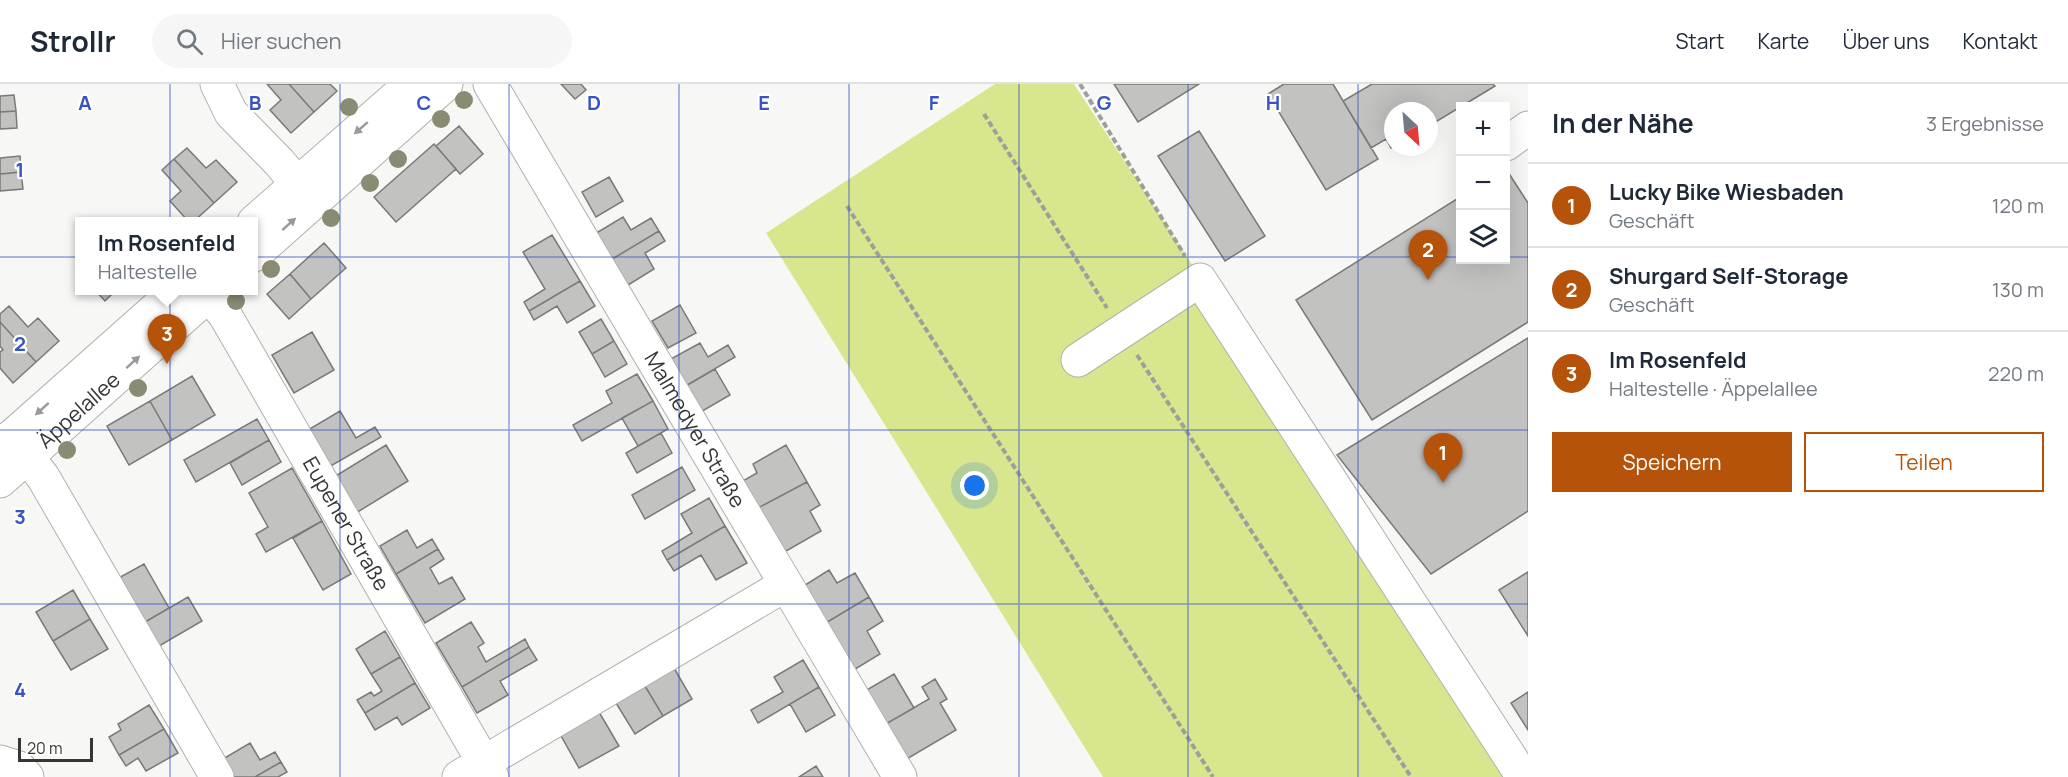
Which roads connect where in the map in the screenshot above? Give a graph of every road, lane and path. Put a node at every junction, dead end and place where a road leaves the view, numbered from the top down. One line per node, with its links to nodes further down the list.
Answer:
1 (217, 84): 7 (street)
2 (446, 84): 5 (street)
3 (489, 84): 20 (street, Malmedyer Straße)
4 (1080, 84): 11 (path)
5 (409, 91): 7 (street)
6 (984, 114): 15 (path)
7 (305, 193): 9 (street); 10 (street, one-way to 7)
8 (847, 206): 26 (path)
9 (258, 220)
10 (258, 250)
11 (1200, 280): 15 (street); 28 (street)
12 (173, 295): 17 (street, Äppelallee, one-way to 17)
13 (205, 295): 17 (street, Äppelallee, one-way to 13)
14 (211, 295): 22 (street, Eupener Straße)
15 (1122, 331): 16 (street); 27 (path)
16 (1078, 360)
17 (9, 452): 18 (street); 19 (street, Äppelallee); 24 (street)
18 (0, 476)
19 (0, 481)
20 (785, 585): 22 (street, Eupener Straße); 25 (street, Malmedyer Straße)
21 (0, 762): 23 (street)
22 (478, 772)
23 (27, 777)
24 (217, 777)
25 (900, 777)
26 (1213, 777)
27 (1411, 777)
28 (1523, 777)

